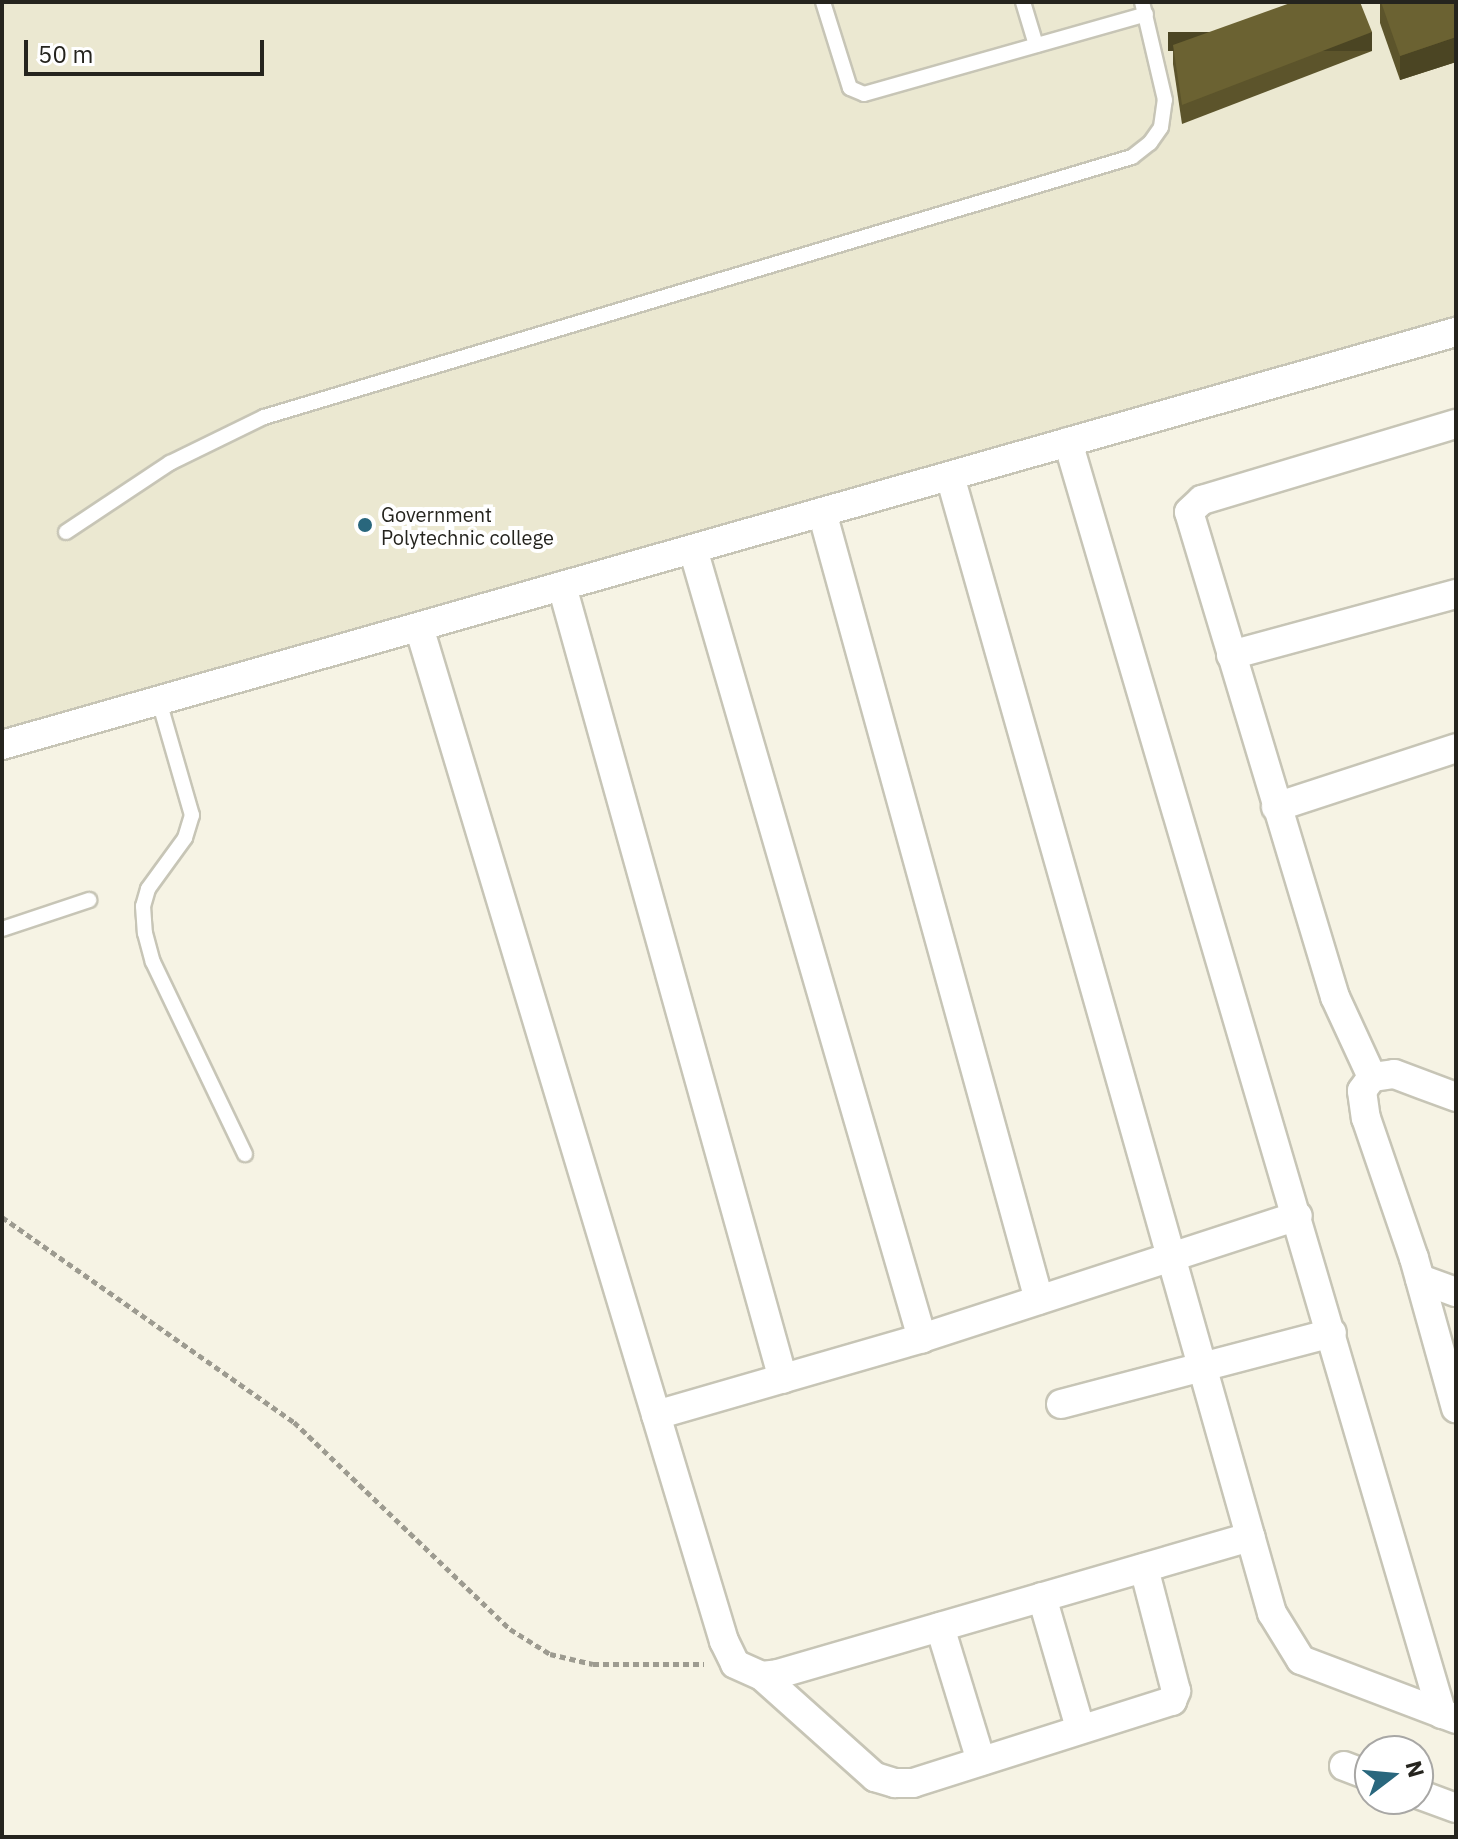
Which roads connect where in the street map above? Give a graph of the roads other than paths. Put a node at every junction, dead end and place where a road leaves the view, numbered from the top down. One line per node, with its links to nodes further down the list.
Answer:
1 (823, 2): 4 (lane)
2 (1023, 2): 4 (lane)
3 (1144, 8): 4 (lane); 10 (lane)
4 (1036, 45)
5 (1456, 332): 7 (street)
6 (1456, 424): 15 (street)
7 (1068, 442): 8 (street); 25 (street)
8 (950, 476): 9 (street); 26 (street)
9 (822, 512): 11 (street); 29 (street)
10 (66, 532)
11 (693, 549): 12 (street); 31 (street)
12 (562, 586): 14 (street); 33 (street)
13 (1456, 594): 15 (street)
14 (419, 627): 16 (street); 36 (street)
15 (1231, 655): 19 (street)
16 (159, 701): 17 (street); 24 (lane)
17 (2, 745)
18 (1456, 748): 19 (street)
19 (1276, 807): 22 (street)
20 (89, 900): 21 (lane)
21 (2, 929)
22 (1372, 1077): 23 (street); 27 (street)
23 (1456, 1097)
24 (245, 1154)
25 (1298, 1216): 26 (street); 30 (street)
26 (1173, 1256): 29 (street); 32 (street)
27 (1420, 1279): 28 (street); 35 (street)
28 (1456, 1292)
29 (1039, 1300): 31 (street)
30 (1332, 1333): 32 (street); 42 (street)
31 (922, 1338): 33 (street)
32 (1202, 1365): 34 (street); 37 (street)
33 (783, 1379): 36 (street)
34 (1061, 1404)
35 (1456, 1408)
36 (656, 1415): 41 (street)
37 (1251, 1537): 38 (street); 42 (street)
38 (1144, 1568): 39 (street); 43 (street)
39 (1042, 1597): 40 (street); 43 (street)
40 (940, 1627): 41 (street); 44 (street)
41 (762, 1676): 44 (street)
42 (1449, 1717)
43 (1080, 1728): 44 (street)
44 (981, 1761)
45 (1434, 1800): 46 (street)
46 (1456, 1808)

